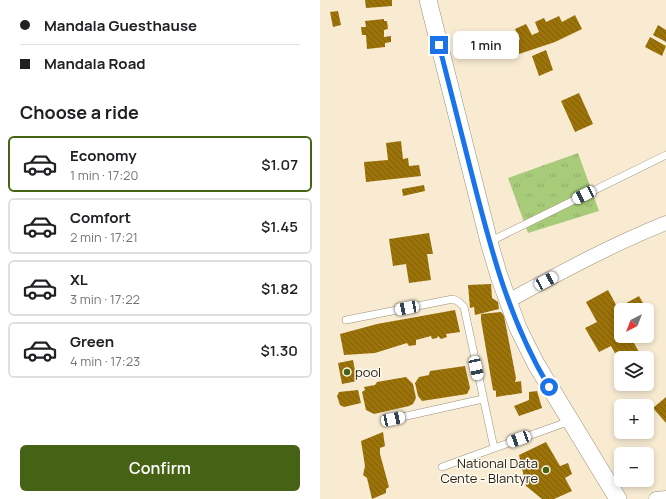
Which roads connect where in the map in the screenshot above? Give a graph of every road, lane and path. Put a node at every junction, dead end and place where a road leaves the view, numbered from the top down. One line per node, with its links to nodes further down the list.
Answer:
1 (428, 0): 4 (street)
2 (666, 156): 4 (lane)
3 (666, 223): 5 (street)
4 (489, 242): 5 (street)
5 (508, 301): 9 (street)
6 (346, 320): 7 (lane)
7 (483, 399): 8 (lane); 10 (lane)
8 (393, 419)
9 (570, 421): 10 (lane); 13 (street)
10 (494, 448): 11 (lane)
11 (442, 467)
12 (666, 498): 14 (street)
13 (618, 499)
14 (656, 499)

